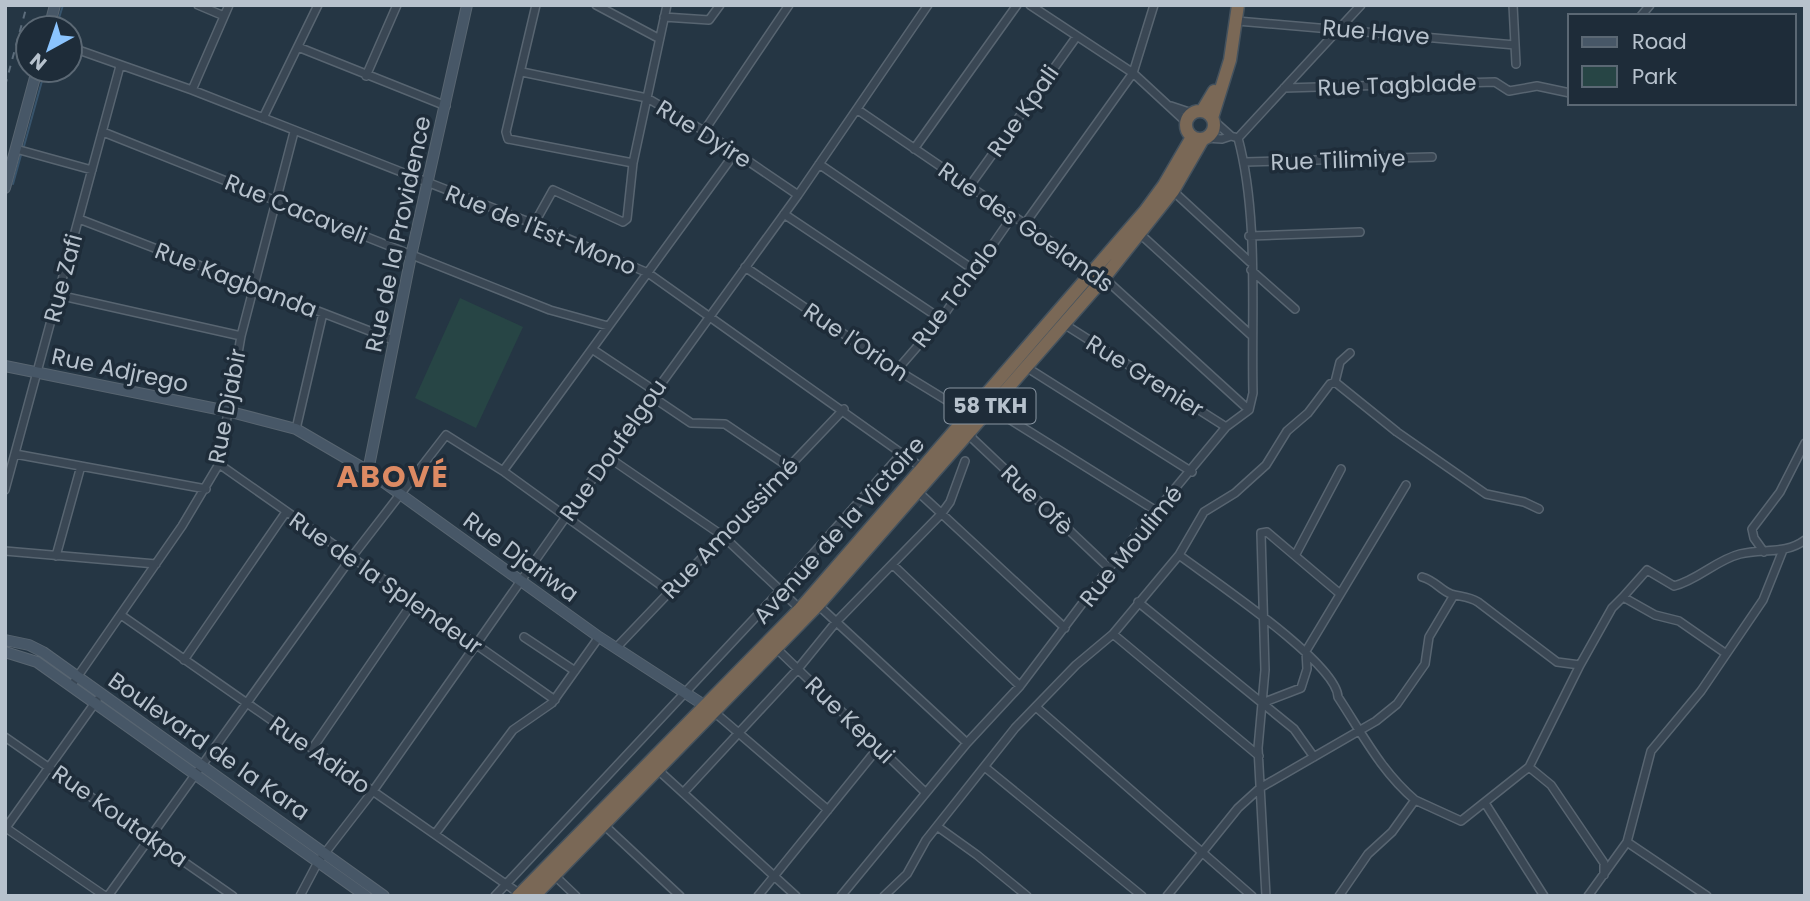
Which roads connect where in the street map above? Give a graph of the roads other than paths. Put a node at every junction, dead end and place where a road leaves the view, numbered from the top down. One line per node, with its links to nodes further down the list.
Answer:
1 (198, 5): 19 (street)
2 (229, 5): 19 (street)
3 (318, 5): 26 (street)
4 (397, 5): 32 (street)
5 (467, 5): 38 (street, Rue de la Providence)
6 (536, 5): 30 (street)
7 (667, 5): 20 (street)
8 (720, 5): 20 (street)
9 (789, 5): 42 (street)
10 (928, 5): 39 (street, Rue Doufelgou)
11 (1017, 5): 48 (street)
12 (1030, 5): 23 (street)
13 (1231, 5): 40 (highway)
14 (1238, 5): 21 (highway)
15 (1361, 5): 22 (street)
16 (1513, 5): 25 (street)
17 (600, 6): 24 (street)
18 (1152, 7): 31 (street)
19 (224, 16): 35 (street)
20 (664, 17): 24 (street)
21 (1237, 21): 22 (street, Rue Have); 40 (highway)
22 (1339, 29): 25 (street, Rue Have); 34 (street)
23 (1077, 36): 31 (street); 56 (street, Rue Kpali)
24 (658, 38): 37 (street)
25 (1515, 45): 28 (street)
26 (298, 47): 32 (street); 41 (street)
27 (84, 52): 29 (street, Rue de l'Est-Mono)
28 (1516, 64)
29 (120, 66): 35 (street, Rue de l'Est-Mono); 43 (street, Rue Zafi)
30 (522, 72): 37 (street, Rue Dyire); 52 (street)
31 (1133, 73): 40 (street); 65 (street)
32 (366, 76): 38 (street)
33 (33, 84): 47 (street)
34 (1284, 88): 36 (street, Rue Tagblade); 45 (street)
35 (192, 90): 41 (street, Rue de l'Est-Mono)
36 (1568, 93)
37 (647, 98): 42 (street, Rue Dyire); 52 (street)
38 (446, 106): 55 (street, Rue de la Providence)
39 (858, 110): 48 (street, Rue des Goelands); 53 (street, Rue Doufelgou)
40 (1201, 117): 45 (street); 46 (highway); 46 (highway)
41 (263, 118): 44 (street, Rue de l'Est-Mono)
42 (704, 131): 49 (street, Rue Dyire)
43 (103, 132): 54 (street, Rue Zafi); 60 (street, Rue Cacaveli)
44 (294, 132): 55 (street, Rue de l'Est-Mono); 60 (street, Rue Djabir)
45 (1234, 137): 46 (street); 51 (street)
46 (1200, 138): 58 (highway, Avenue de la Victoire / 58 TKH); 72 (highway, Avenue de la Victoire / 58 TKH)
47 (16, 149): 54 (street); 57 (street)
48 (914, 149): 56 (street, Rue des Goelands)
49 (735, 153): 59 (street, Rue Dyire); 74 (street)
50 (1432, 157): 51 (street, Rue Tilimiye)
51 (1245, 162): 68 (street)
52 (633, 163): 64 (street)
53 (819, 164): 59 (street, Rue Doufelgou); 73 (street)
54 (92, 170): 63 (street, Rue Zafi)
55 (427, 184): 64 (street, Rue de l'Est-Mono); 69 (street, Rue de la Providence)
56 (969, 187): 62 (street, Rue des Goelands)
57 (5, 188)
58 (1173, 191): 67 (highway, Avenue de la Victoire / 58 TKH); 70 (street)
59 (798, 195): 61 (street, Rue Doufelgou)
60 (276, 201): 69 (street, Rue Cacaveli); 76 (street, Rue Djabir)
61 (784, 214): 71 (street, Rue Doufelgou); 81 (street)
62 (1012, 217): 65 (street, Rue des Goelands); 73 (street, Rue Tchalo)
63 (79, 219): 76 (street, Rue Kagbanda); 77 (street, Rue Zafi)
64 (534, 224): 74 (street, Rue de l'Est-Mono)
65 (1024, 225): 72 (street, Rue des Goelands)
66 (1360, 232): 68 (street)
67 (1139, 233): 75 (highway, Avenue de la Victoire / 58 TKH); 84 (street)
68 (1250, 236): 70 (street)
69 (411, 256): 83 (street, Rue Cacaveli); 86 (street, Rue de la Providence)
70 (1250, 266): 78 (street); 84 (street)
71 (744, 267): 80 (street, Rue Doufelgou); 91 (street, Rue l'Orion)
72 (1093, 269): 75 (street, Rue des Goelands); 99 (highway, Avenue de la Victoire / 58 TKH)
73 (974, 270): 81 (street, Rue Tchalo)
74 (648, 273): 80 (street, Rue de l'Est-Mono); 83 (street)
75 (1104, 278): 82 (highway, Avenue de la Victoire / 58 TKH); 97 (street, Rue des Goelands)
76 (254, 287): 79 (street, Rue Kagbanda); 85 (street, Rue Djabir)
77 (58, 295): 85 (street); 92 (street, Rue Zafi)
78 (1295, 309)
79 (323, 313): 86 (street, Rue Kagbanda); 101 (street)
80 (709, 315): 94 (street, Rue Doufelgou); 96 (street, Rue de l'Est-Mono)
81 (941, 319): 91 (street, Rue Tchalo)
82 (1064, 324): 90 (highway, Avenue de la Victoire / 58 TKH); 100 (street, Rue Grenier)
83 (608, 326): 87 (street)
84 (1251, 335): 97 (street)
85 (241, 336): 98 (street, Rue Djabir)
86 (393, 340): 112 (street, Rue de la Providence)
87 (592, 349): 94 (street); 113 (street)
88 (1350, 353): 93 (street)
89 (5, 366): 92 (street, Rue Adjrego)
90 (1026, 367): 95 (highway, Avenue de la Victoire / 58 TKH); 115 (street)
91 (897, 370): 99 (street, Rue l'Orion)
92 (37, 372): 98 (street, Rue Adjrego); 105 (street, Rue Zafi)
93 (1335, 382): 121 (street); 133 (street)
94 (653, 394): 106 (street, Rue Doufelgou); 110 (street)
95 (989, 407): 102 (highway, Avenue de la Victoire / 58 TKH); 123 (street)
96 (844, 409): 104 (street, Rue de l'Est-Mono); 110 (street, Rue Amoussimé)
97 (1249, 410): 100 (street, Rue Moulimé)
98 (227, 411): 101 (street, Rue Djariwa); 108 (street, Rue Djabir)
99 (969, 414): 114 (highway, Avenue de la Victoire / 58 TKH)
100 (1226, 427): 115 (street, Rue Moulimé)
101 (296, 429): 112 (street, Rue Djariwa)
102 (969, 430): 114 (highway, Avenue de la Victoire / 58 TKH); 138 (street, Rue Ofè)
103 (1805, 443): 130 (street)
104 (902, 453): 114 (street, Rue de l'Est-Mono); 142 (street)
105 (15, 454): 109 (street); 119 (street, Rue Zafi)
106 (608, 457): 125 (street, Rue Doufelgou); 126 (street)
107 (965, 461): 124 (street)
108 (219, 464): 118 (street, Rue Djabir); 122 (street, Rue de la Splendeur)
109 (81, 466): 118 (street); 134 (street)
110 (789, 467): 126 (street, Rue Amoussimé)
111 (1341, 469): 132 (street)
112 (368, 471): 120 (street, Rue Djariwa)
113 (502, 471): 120 (street); 125 (street)
114 (927, 471): 117 (highway, Avenue de la Victoire / 58 TKH)
115 (1192, 472): 123 (street, Rue Moulimé)
116 (1405, 485): 143 (street)
117 (913, 488): 124 (street); 148 (highway, Avenue de la Victoire / 58 TKH); 149 (highway, Avenue de la Victoire / 58 TKH)
118 (205, 489): 136 (street, Rue Djabir)
119 (5, 490)
120 (401, 494): 135 (street); 140 (street, Rue Djariwa)
121 (1539, 509)
122 (286, 512): 135 (street, Rue de la Splendeur); 164 (street)
123 (1158, 512): 138 (street, Rue Moulimé)
124 (942, 513): 137 (street); 153 (street)
125 (566, 517): 140 (street, Rue Doufelgou); 141 (street)
126 (723, 536): 141 (street, Rue Amoussimé); 142 (street)
127 (1802, 542): 128 (street); 131 (street)
128 (1783, 550): 130 (street); 163 (street)
129 (5, 551): 134 (street)
130 (1765, 552): 145 (street)
131 (1805, 553)
132 (1297, 554): 143 (street); 151 (street)
133 (1180, 555): 147 (street); 151 (street)
134 (56, 556): 136 (street)
135 (351, 558): 146 (street, Rue de la Splendeur); 176 (street)
136 (156, 564): 150 (street, Rue Djabir)
137 (893, 565): 152 (street); 170 (street)
138 (1109, 568): 153 (street, Rue Moulimé)
139 (1422, 577): 144 (street)
140 (521, 581): 156 (street, Rue Djariwa); 158 (street, Rue Doufelgou)
141 (670, 592): 159 (street, Rue Amoussimé)
142 (779, 592): 149 (street); 171 (street)
143 (1339, 593): 161 (street)
144 (1454, 595): 165 (street); 179 (street)
145 (1623, 597): 163 (street); 165 (street)
146 (414, 602): 158 (street, Rue de la Splendeur); 184 (street)
147 (1139, 603): 154 (street); 175 (street)
148 (818, 605): 152 (street); 160 (highway, Avenue de la Victoire / 58 TKH)
149 (800, 609): 178 (highway, Avenue de la Victoire / 58 TKH)
150 (121, 615): 164 (street, Rue Adido); 168 (street, Rue Djabir)
151 (1263, 620): 161 (street); 175 (street)
152 (836, 622): 166 (street); 182 (street)
153 (1065, 628): 170 (street, Rue Moulimé)
154 (1113, 634): 177 (street); 185 (street)
155 (524, 637): 167 (street)
156 (599, 637): 159 (street, Rue Djariwa); 167 (street)
157 (5, 640): 168 (street, Boulevard de la Kara)
158 (475, 646): 173 (street, Rue de la Splendeur); 194 (street, Rue Doufelgou)
159 (616, 648): 171 (street, Rue Djariwa)
160 (776, 648): 166 (street, Rue Kepui); 178 (highway, Avenue de la Victoire / 58 TKH)
161 (1306, 651): 175 (street); 179 (street)
162 (5, 652): 169 (street, Boulevard de la Kara)
163 (1726, 653): 205 (street)
164 (184, 660): 176 (street, Rue Adido)
165 (1580, 665): 189 (street)
166 (797, 670): 180 (street); 183 (street, Rue Kepui)
167 (575, 671): 173 (street)
168 (78, 676): 169 (street, Rue Djabir); 172 (street, Boulevard de la Kara)
169 (71, 686): 174 (street, Boulevard de la Kara)
170 (1020, 686): 182 (street, Rue Moulimé)
171 (683, 691): 178 (street, Rue Djariwa); 211 (street)
172 (101, 694): 174 (street); 187 (street, Boulevard de la Kara)
173 (555, 700): 203 (street)
174 (95, 703): 188 (street); 192 (street, Boulevard de la Kara)
175 (1262, 703): 185 (street); 186 (street)
176 (247, 704): 184 (street, Rue Adido); 187 (street)
177 (1036, 707): 190 (street); 206 (street)
178 (709, 708): 180 (street); 191 (highway, Avenue de la Victoire / 58 TKH); 213 (highway, Avenue de la Victoire / 58 TKH)
179 (1360, 730): 186 (street); 197 (street)
180 (739, 734): 195 (street); 199 (street)
181 (5, 737): 188 (street, Rue Koutakpa)
182 (967, 743): 196 (street, Rue Moulimé)
183 (878, 748): 196 (street, Rue Kepui); 199 (street)
184 (312, 749): 194 (street, Rue Adido)
185 (1259, 756): 193 (street)
186 (1314, 757): 193 (street)
187 (202, 765): 192 (street); 207 (street, Boulevard de la Kara)
188 (49, 766): 202 (street); 204 (street, Rue Koutakpa)
189 (1529, 767): 198 (street); 210 (street)
190 (986, 768): 201 (street); 229 (street)
191 (656, 769): 195 (street); 200 (highway, Avenue de la Victoire / 58 TKH)
192 (195, 775): 204 (street); 207 (street, Boulevard de la Kara)
193 (1260, 788): 206 (street); 231 (street)
194 (373, 791): 203 (street, Rue Adido); 207 (street, Rue Doufelgou)
195 (684, 792): 209 (street)
196 (925, 792): 226 (street, Rue Moulimé)
197 (1415, 800): 198 (street); 232 (street)
198 (1485, 803): 233 (street)
199 (828, 810): 209 (street)
200 (603, 824): 208 (highway, Avenue de la Victoire / 58 TKH); 223 (street)
201 (938, 827): 227 (street); 228 (street)
202 (6, 828): 215 (street)
203 (435, 834): 211 (street, Rue Adido)
204 (150, 837): 212 (street, Rue Koutakpa); 215 (street)
205 (1627, 842): 210 (street); 235 (street)
206 (1200, 853): 214 (street); 230 (street)
207 (322, 858): 217 (street, Rue Doufelgou); 218 (street, Boulevard de la Kara); 219 (street, Boulevard de la Kara)
208 (554, 875): 221 (highway, Avenue de la Victoire / 58 TKH); 222 (street)
209 (775, 875): 224 (street); 225 (street)
210 (1604, 875): 234 (street)
211 (506, 884): 213 (street, Rue Adido); 220 (street)
212 (220, 892): 216 (street, Rue Koutakpa)
213 (519, 895)
214 (1168, 895)
215 (106, 896)
216 (233, 896)
217 (300, 896)
218 (365, 896)
219 (384, 896)
220 (495, 896)
221 (534, 896)
222 (576, 896)
223 (680, 896)
224 (758, 896)
225 (796, 896)
226 (841, 896)
227 (884, 896)
228 (1027, 896)
229 (1142, 896)
230 (1252, 896)
231 (1266, 896)
232 (1339, 896)
233 (1544, 896)
234 (1588, 896)
235 (1707, 896)

